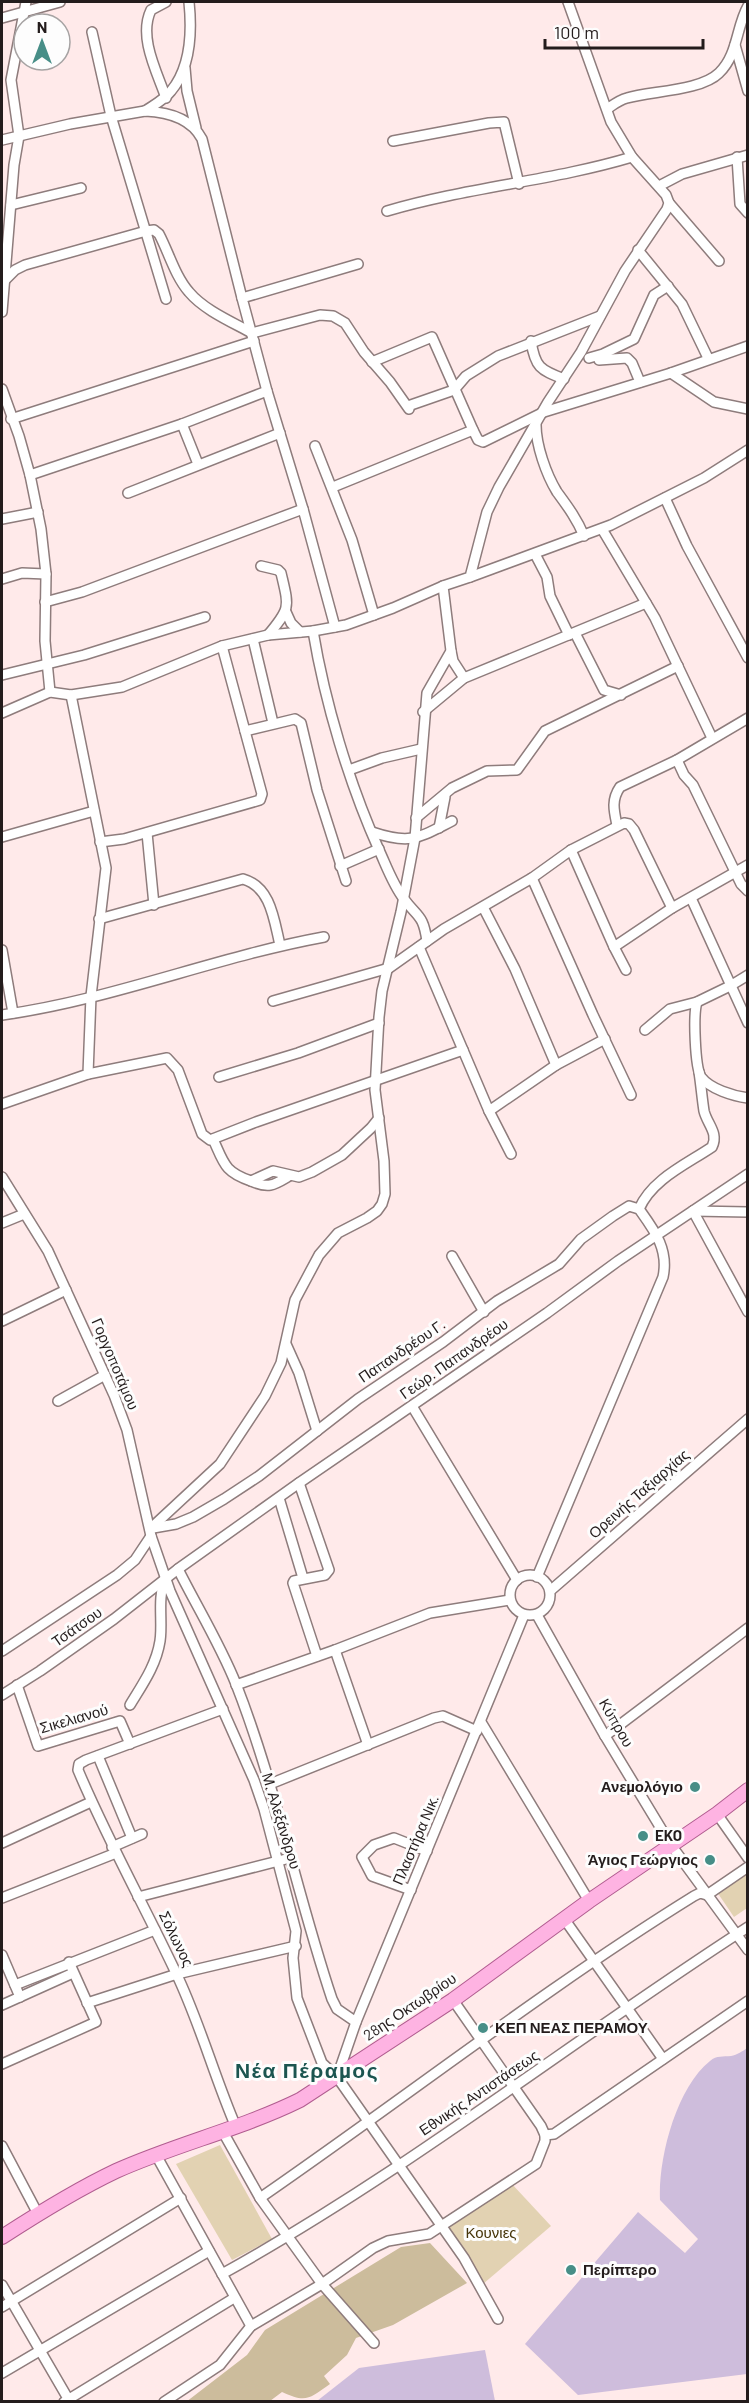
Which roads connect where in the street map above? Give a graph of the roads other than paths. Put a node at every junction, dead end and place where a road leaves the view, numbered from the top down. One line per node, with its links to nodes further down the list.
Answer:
1 (26, 2): 7 (street)
2 (60, 2): 7 (street)
3 (166, 2): 14 (street)
4 (188, 2): 11 (street)
5 (568, 2): 15 (street)
6 (747, 6): 9 (street)
7 (24, 12)
8 (92, 32): 17 (street)
9 (735, 45): 13 (street); 15 (street)
10 (12, 59): 12 (street)
11 (185, 62): 14 (street); 18 (street)
12 (6, 82): 19 (street)
13 (747, 91)
14 (165, 98): 16 (street)
15 (607, 110): 23 (street)
16 (145, 111): 17 (street); 18 (street)
17 (111, 116): 19 (street); 32 (street)
18 (196, 129): 38 (street)
19 (19, 136): 20 (street); 29 (street)
20 (2, 140)
21 (393, 141): 25 (street)
22 (747, 155): 24 (street)
23 (632, 157): 25 (street); 26 (street)
24 (737, 157): 26 (street); 31 (street)
25 (519, 183): 30 (street)
26 (659, 186): 28 (street)
27 (81, 188): 29 (street)
28 (669, 203): 33 (street); 34 (street)
29 (11, 205): 36 (street)
30 (387, 211)
31 (747, 213)
32 (146, 231): 36 (street); 39 (street); 42 (street)
33 (638, 250): 37 (street); 41 (street)
34 (719, 261)
35 (358, 264): 38 (street)
36 (3, 281): 40 (street)
37 (668, 286): 45 (street); 46 (street)
38 (242, 298): 42 (street)
39 (165, 299)
40 (2, 312)
41 (600, 316): 43 (street); 45 (street)
42 (253, 337): 47 (street); 53 (street); 56 (street)
43 (531, 341): 49 (street); 52 (street)
44 (747, 346): 46 (street)
45 (585, 355): 49 (street); 50 (street)
46 (708, 358): 48 (street)
47 (372, 362): 52 (street); 52 (street)
48 (671, 373): 50 (street); 54 (street)
49 (564, 379): 55 (street)
50 (640, 382): 55 (street)
51 (2, 389): 56 (street)
52 (454, 390): 59 (street)
53 (267, 391): 58 (street); 60 (street)
54 (747, 409)
55 (543, 412): 57 (street); 59 (street)
56 (11, 419): 64 (street)
57 (536, 422): 72 (street); 76 (street)
58 (182, 424): 63 (street); 64 (street)
59 (473, 430): 65 (street)
60 (280, 433): 63 (street); 68 (street)
61 (315, 446): 65 (street)
62 (747, 450): 67 (street)
63 (198, 464): 66 (street)
64 (30, 476): 69 (street)
65 (333, 487): 82 (street)
66 (128, 493)
67 (665, 498): 71 (street); 92 (street)
68 (303, 509): 79 (street); 84 (street)
69 (38, 512): 70 (street); 75 (street)
70 (2, 519)
71 (602, 529): 72 (street); 80 (street)
72 (584, 536): 73 (street)
73 (535, 554): 76 (street); 87 (street)
74 (261, 566): 81 (street)
75 (46, 574): 77 (street); 79 (street)
76 (470, 577): 78 (street)
77 (2, 579)
78 (443, 586): 82 (street); 91 (street)
79 (45, 602): 93 (street)
80 (646, 603): 87 (street); 94 (street)
81 (286, 612): 86 (street); 88 (street)
82 (374, 615): 84 (street)
83 (205, 617): 93 (street)
84 (335, 627): 85 (street)
85 (314, 631): 86 (street); 108 (street)
86 (300, 633): 88 (street)
87 (572, 634): 96 (street); 99 (street)
88 (268, 635): 89 (street)
89 (253, 639): 90 (street); 103 (street)
90 (222, 646): 98 (street); 104 (street)
91 (451, 651): 96 (street); 100 (street)
92 (747, 658)
93 (47, 662): 95 (street); 97 (street)
94 (678, 666): 99 (street); 105 (street)
95 (2, 675)
96 (465, 678): 100 (street)
97 (50, 692): 98 (street); 101 (street)
98 (71, 695): 110 (street)
99 (621, 695): 109 (street)
100 (423, 712): 106 (street)
101 (2, 713)
102 (747, 718): 105 (street)
103 (273, 723): 104 (street); 123 (street)
104 (244, 731): 116 (street)
105 (712, 738): 107 (street)
106 (421, 749): 108 (street); 111 (street)
107 (677, 760): 113 (street); 124 (street)
108 (349, 770): 115 (street)
109 (446, 794): 111 (street); 114 (street)
110 (94, 812): 117 (street); 119 (street)
111 (417, 818): 118 (street)
112 (452, 821): 114 (street)
113 (617, 825): 121 (street); 132 (street)
114 (439, 828): 118 (street)
115 (372, 832): 118 (street); 120 (street)
116 (147, 833): 119 (street); 130 (street)
117 (2, 837)
118 (415, 838): 129 (street)
119 (100, 842): 133 (street)
120 (379, 849): 123 (street); 129 (street)
121 (571, 850): 125 (street); 137 (street)
122 (747, 865): 124 (street)
123 (340, 866): 126 (street)
124 (735, 871): 127 (street); 128 (street)
125 (532, 878): 131 (street); 151 (street)
126 (346, 881)
127 (747, 891)
128 (691, 898): 132 (street); 142 (street)
129 (404, 899): 135 (street); 139 (street)
130 (154, 905): 133 (street); 136 (street)
131 (483, 907): 135 (street); 153 (street)
132 (672, 908): 137 (street)
133 (99, 919): 143 (street)
134 (324, 937): 136 (street)
135 (423, 944): 139 (street); 152 (street)
136 (280, 945): 143 (street)
137 (614, 947): 140 (street)
138 (2, 950): 146 (street)
139 (388, 968): 144 (street); 148 (street)
140 (626, 970)
141 (747, 975): 142 (street)
142 (730, 986): 145 (street); 149 (street)
143 (91, 996): 146 (street); 155 (street)
144 (273, 1001)
145 (697, 1002): 150 (street); 154 (street)
146 (13, 1013): 147 (street)
147 (2, 1015)
148 (379, 1023): 156 (street); 157 (street)
149 (747, 1023)
150 (645, 1030)
151 (605, 1039): 153 (street); 158 (street)
152 (463, 1050): 157 (street); 161 (street)
153 (556, 1065): 161 (street)
154 (699, 1072): 159 (street); 167 (street)
155 (88, 1074): 160 (street); 163 (street)
156 (219, 1077)
157 (374, 1080): 162 (street); 163 (street)
158 (631, 1095)
159 (747, 1098)
160 (2, 1104)
161 (489, 1111): 164 (street)
162 (379, 1118): 163 (street); 178 (street)
163 (213, 1139)
164 (511, 1154)
165 (747, 1174): 168 (street, Γεώρ. Παπανδρέου)
166 (2, 1177): 170 (street, Γοργοποτάμου)
167 (639, 1209): 172 (street); 175 (street, Παπανδρέου Γ.)
168 (693, 1211): 169 (street); 172 (street, Γεώρ. Παπανδρέου); 176 (street)
169 (747, 1212)
170 (24, 1214): 171 (street); 174 (street, Γοργοποτάμου)
171 (2, 1223)
172 (658, 1234): 181 (street, Γεώρ. Παπανδρέου); 188 (street)
173 (453, 1256): 175 (street)
174 (66, 1290): 177 (street); 179 (street, Γοργοποτάμου)
175 (484, 1311): 183 (street, Παπανδρέου Γ.)
176 (747, 1312)
177 (2, 1321)
178 (286, 1344): 183 (street); 186 (street)
179 (105, 1375): 180 (street); 186 (street, Γοργοποτάμου)
180 (58, 1401)
181 (412, 1406): 184 (street, Γεώρ. Παπανδρέου); 191 (street)
182 (747, 1419): 192 (street, Ορεινής Ταξιαρχίας)
183 (317, 1431): 186 (street, Παπανδρέου Γ.)
184 (299, 1483): 185 (street, Γεώρ. Παπανδρέου); 190 (street)
185 (279, 1498): 187 (street, Γεώρ. Παπανδρέου); 190 (street)
186 (151, 1532): 189 (street, Γοργοποτάμου); 198 (street)
187 (178, 1569): 189 (street, Τσάτσου); 201 (street, Μ. Αλεξάνδρου)
188 (537, 1577): 191 (street); 192 (street)
189 (166, 1578): 200 (street, Τσάτσου); 203 (street); 204 (street, Μ. Αλεξάνδρου)
190 (303, 1578): 199 (street)
191 (517, 1580): 193 (street)
192 (550, 1591): 195 (street)
193 (510, 1600): 194 (street); 197 (street)
194 (524, 1615): 195 (street); 205 (street, Πλαστήρα Νικ.)
195 (537, 1615): 206 (street, Κύπρου)
196 (747, 1628): 206 (street)
197 (335, 1650): 199 (street); 208 (street)
198 (2, 1651)
199 (317, 1656): 201 (street)
200 (17, 1685): 202 (street, Τσάτσου); 207 (street, Σικελιανού)
201 (236, 1685): 210 (street, Μ. Αλεξάνδρου)
202 (2, 1695)
203 (130, 1705)
204 (223, 1709): 207 (street); 222 (street, Μ. Αλεξάνδρου)
205 (479, 1727): 208 (street); 219 (street, Πλαστήρα Νικ.); 227 (street)
206 (605, 1736): 217 (street, Κύπρου)
207 (130, 1744): 209 (street)
208 (368, 1745): 210 (street)
209 (98, 1756): 212 (street, Σόλωνος); 215 (street)
210 (270, 1784): 220 (street, Μ. Αλεξάνδρου)
211 (747, 1790): 213 (main road, 28ης Οκτωβρίου)
212 (92, 1802): 216 (street); 218 (street, Σόλωνος)
213 (717, 1814): 217 (main road, 28ης Οκτωβρίου); 221 (street)
214 (142, 1834): 215 (street)
215 (132, 1838): 218 (street)
216 (2, 1843)
217 (671, 1845): 224 (street, Κύπρου); 227 (main road, 28ης Οκτωβρίου)
218 (114, 1850): 225 (street, Σόλωνος); 226 (street)
219 (427, 1851): 223 (street, Πλαστήρα Νικ.); 223 (street)
220 (290, 1858): 222 (street); 246 (street, Μ. Αλεξάνδρου)
221 (747, 1859): 224 (street)
222 (277, 1861): 225 (street); 232 (street, Μ. Αλεξάνδρου)
223 (411, 1890): 246 (street, Πλαστήρα Νικ.)
224 (707, 1895): 231 (street, Κύπρου); 235 (street)
225 (138, 1897): 230 (street, Σόλωνος)
226 (2, 1898)
227 (589, 1901): 228 (main road, 28ης Οκτωβρίου)
228 (565, 1920): 235 (street); 241 (main road, 28ης Οκτωβρίου)
229 (747, 1928): 231 (street, Εθνικής Αντιστάσεως)
230 (155, 1930): 236 (street); 238 (street, Σόλωνος)
231 (736, 1935): 233 (street, Κύπρου); 245 (street, Εθνικής Αντιστάσεως)
232 (296, 1946): 238 (street); 250 (street, Μ. Αλεξάνδρου)
233 (747, 1950)
234 (2, 1955): 239 (street)
235 (593, 1961): 245 (street); 247 (street)
236 (69, 1962): 237 (street); 239 (street)
237 (73, 1973): 240 (street); 243 (street)
238 (177, 1974): 243 (street); 253 (street, Σόλωνος)
239 (15, 1985): 240 (street)
240 (20, 1997): 244 (street)
241 (453, 2000): 247 (street); 250 (main road, 28ης Οκτωβρίου)
242 (747, 2001): 248 (street)
243 (87, 2003): 249 (street)
244 (2, 2005)
245 (627, 2007): 248 (street); 251 (street, Εθνικής Αντιστάσεως)
246 (356, 2022): 250 (street, Πλαστήρα Νικ.)
247 (481, 2041): 251 (street); 252 (street)
248 (663, 2059): 254 (street)
249 (2, 2064)
250 (337, 2077): 252 (street, Μ. Αλεξάνδρου); 253 (main road, 28ης Οκτωβρίου)
251 (513, 2088): 254 (street); 257 (street, Εθνικής Αντιστάσεως)
252 (369, 2123): 257 (street, Μ. Αλεξάνδρου); 259 (street)
253 (229, 2130): 256 (main road, 28ης Οκτωβρίου); 259 (street, Σόλωνος)
254 (545, 2135): 261 (street)
255 (2, 2146): 260 (street)
256 (156, 2155): 258 (street); 260 (main road, 28ης Οκτωβρίου)
257 (399, 2166): 261 (street, Μ. Αλεξάνδρου); 263 (street, Εθνικής Αντιστάσεως)
258 (181, 2198): 264 (street); 269 (street)
259 (260, 2198): 263 (street, Σόλωνος)
260 (38, 2214): 262 (main road, 28ης Οκτωβρίου)
261 (440, 2225): 266 (street); 271 (street, Μ. Αλεξάνδρου)
262 (2, 2237)
263 (288, 2238): 265 (street, Εθνικής Αντιστάσεως); 266 (street, Σόλωνος)
264 (208, 2251): 265 (street); 274 (street)
265 (222, 2274): 268 (street)
266 (322, 2284): 272 (street); 273 (street, Σόλωνος)
267 (2, 2285): 269 (street)
268 (234, 2298): 272 (street); 276 (street)
269 (10, 2301): 270 (street); 274 (street)
270 (2, 2307)
271 (498, 2319)
272 (251, 2326): 277 (street)
273 (374, 2343)
274 (39, 2349): 275 (street); 276 (street)
275 (2, 2373)
276 (68, 2401)
277 (164, 2402)

